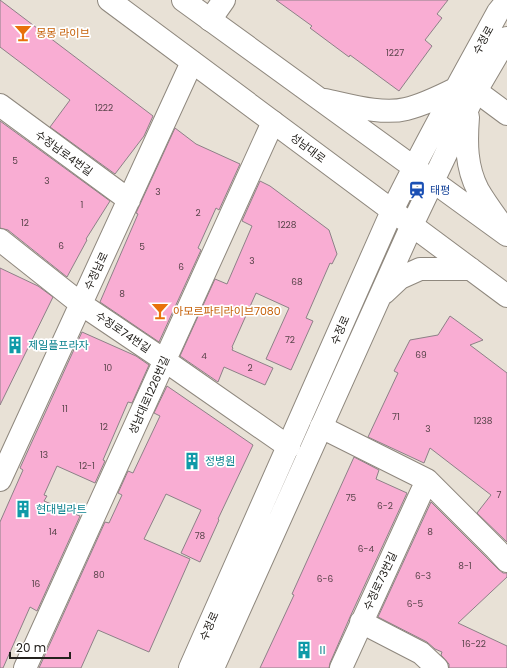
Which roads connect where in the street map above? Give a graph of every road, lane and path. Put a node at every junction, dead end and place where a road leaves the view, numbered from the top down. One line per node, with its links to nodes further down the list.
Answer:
1 (109, 0): 7 (main road, 성남대로)
2 (183, 0): 5 (main road)
3 (224, 0): 5 (main road)
4 (507, 1): 8 (main road, 수정로)
5 (210, 20): 9 (main road)
6 (507, 38): 8 (main road, 수정로)
7 (192, 62): 12 (main road, 성남대로); 15 (main road, 수정남로)
8 (467, 96): 9 (main road); 11 (main road); 13 (main road, 수정로); 14 (main road, 수정로); 18 (main road)
9 (319, 99): 13 (main road)
10 (0, 105): 15 (main road, 수정남로4번길)
11 (507, 114)
12 (273, 122): 16 (main road, 성남대로); 24 (main road, 성남대로1226번길)
13 (414, 168): 14 (main road); 16 (main road, 수정로)
14 (434, 181): 17 (main road, 수정로); 18 (main road)
15 (129, 200): 23 (main road, 수정남로)
16 (392, 211): 17 (main road, 성남대로); 26 (main road, 수정로)
17 (412, 225): 20 (main road, 성남대로); 22 (main road, 수정로)
18 (507, 234)
19 (0, 240): 23 (main road, 수정로74번길)
20 (471, 269): 21 (main road, 성남대로); 22 (main road)
21 (507, 296)
22 (380, 297): 25 (main road, 수정로)
23 (81, 304): 24 (main road, 수정로74번길); 27 (main road, 수정남로)
24 (164, 360): 26 (main road, 수정로74번길); 31 (main road, 성남대로1226번길)
25 (321, 427): 28 (main road); 33 (main road, 수정로)
26 (289, 447): 32 (main road, 수정로)
27 (0, 480)
28 (427, 480): 29 (main road); 30 (main road, 수정로73번길)
29 (507, 562)
30 (361, 622): 34 (main road); 35 (main road, 수정로73번길)
31 (25, 668)
32 (190, 668)
33 (213, 668)
34 (341, 668)
35 (437, 668)

